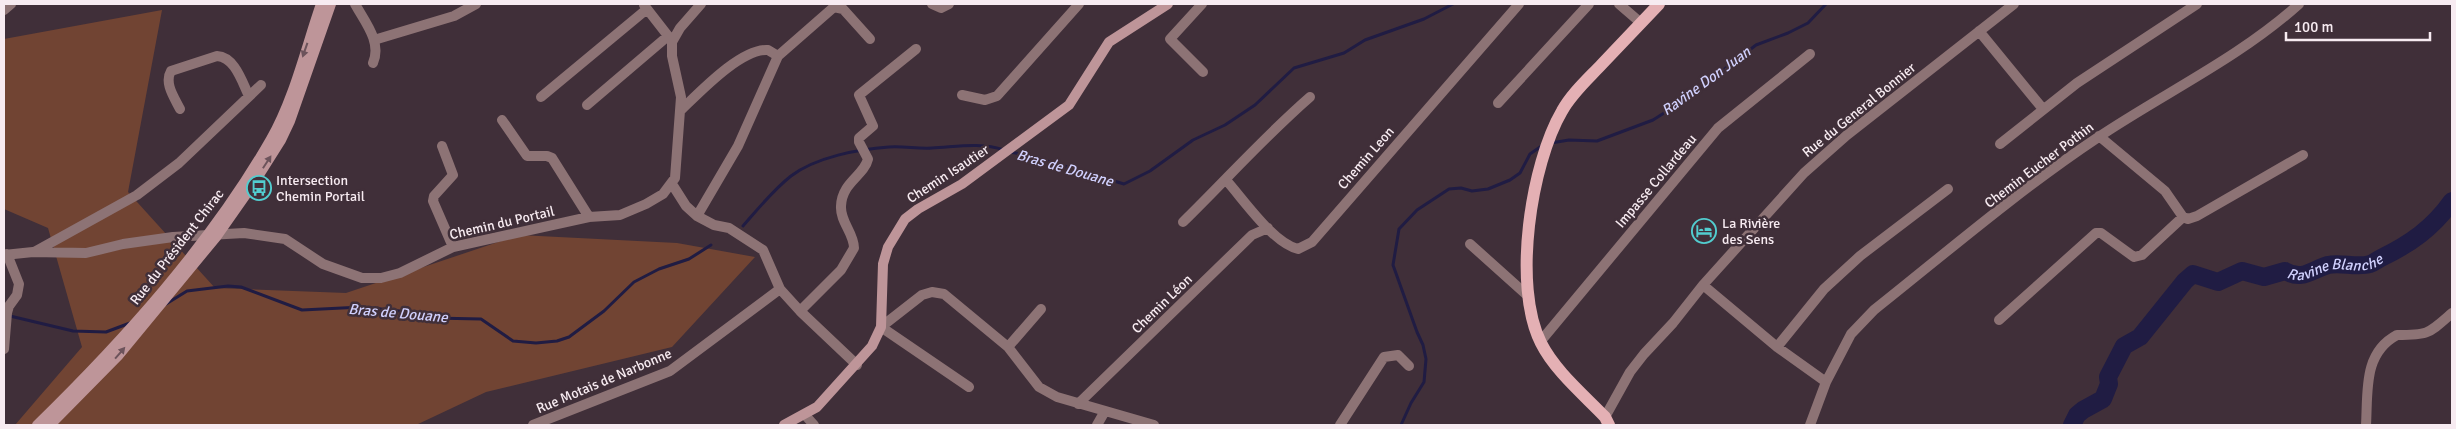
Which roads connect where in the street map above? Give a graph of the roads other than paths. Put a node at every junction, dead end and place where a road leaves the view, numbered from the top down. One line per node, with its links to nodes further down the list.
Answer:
1 (11, 4): 20 (street)
2 (321, 4): 54 (main road, Rue du Président Chirac, one-way to 54)
3 (331, 4): 54 (main road, Rue du Président Chirac, one-way to 3)
4 (355, 4): 25 (street)
5 (476, 4): 25 (street)
6 (701, 4): 23 (street)
7 (932, 4): 8 (street)
8 (949, 4)
9 (1080, 4): 32 (street)
10 (1168, 4): 66 (main road, Chemin Isautier)
11 (1202, 4): 30 (street)
12 (1520, 4): 53 (street, Chemin Leon)
13 (1589, 4): 36 (street)
14 (1619, 4): 21 (street)
15 (1659, 4): 21 (main road)
16 (2014, 4): 22 (street, Rue du General Bonnier)
17 (2197, 4): 39 (street)
18 (2299, 4): 42 (street, Chemin Eucher Pothin)
19 (646, 6): 23 (street); 34 (street)
20 (4, 10)
21 (1641, 23): 61 (main road)
22 (1980, 31): 39 (street); 59 (street, Rue du General Bonnier)
23 (670, 39): 37 (street); 40 (street)
24 (870, 39): 28 (street)
25 (374, 40): 29 (street)
26 (916, 48): 63 (street)
27 (1810, 54): 67 (street, Impasse Collardeau)
28 (778, 56): 40 (street); 49 (street)
29 (373, 63)
30 (1203, 72)
31 (261, 85): 33 (street)
32 (962, 95)
33 (250, 96): 38 (street); 57 (street)
34 (541, 97)
35 (1310, 97): 46 (street)
36 (1498, 103)
37 (587, 105)
38 (180, 109)
39 (2043, 109): 43 (street)
40 (680, 111): 47 (street)
41 (502, 120): 50 (street)
42 (2099, 136): 51 (street); 73 (street, Chemin Eucher Pothin)
43 (2000, 144)
44 (442, 146): 56 (street)
45 (2303, 155): 51 (street)
46 (1226, 180): 52 (street); 53 (street, Chemin Leon)
47 (672, 184): 49 (street); 50 (street, Chemin du Portail)
48 (1948, 189): 69 (street)
49 (697, 216): 60 (street)
50 (589, 217): 56 (street, Chemin du Portail)
51 (2183, 217): 65 (street)
52 (1183, 222)
53 (1268, 228): 75 (street, Chemin Léon)
54 (212, 235): 56 (street, Chemin du Portail); 57 (street, Chemin du Portail); 79 (main road, Rue du Président Chirac); 80 (main road, Rue du Président Chirac, one-way to 54)
55 (1470, 244): 61 (street)
56 (453, 247)
57 (33, 252): 58 (street, Chemin du Portail)
58 (6, 255): 70 (street)
59 (1703, 285): 69 (street); 78 (street, Rue du General Bonnier)
60 (780, 288): 63 (street); 81 (street, Rue Motais de Narbonne)
61 (1528, 296): 67 (main road)
62 (1041, 309): 68 (street)
63 (800, 311): 71 (street)
64 (2452, 313): 88 (street)
65 (1999, 320)
66 (881, 327): 68 (street); 71 (main road, Chemin Isautier); 74 (street)
67 (1540, 342): 78 (main road)
68 (1008, 347): 75 (street)
69 (1777, 348): 73 (street)
70 (4, 349)
71 (857, 365): 77 (main road, Chemin Isautier)
72 (1409, 366): 86 (street)
73 (1826, 382): 87 (street, Chemin Eucher Pothin)
74 (969, 387)
75 (1078, 404): 76 (street)
76 (1105, 411): 84 (street); 85 (street)
77 (805, 415): 82 (main road, Chemin Isautier); 83 (street)
78 (1607, 421)
79 (37, 425)
80 (50, 425)
81 (533, 425)
82 (784, 425)
83 (814, 425)
84 (1097, 425)
85 (1154, 425)
86 (1340, 425)
87 (1810, 425)
88 (2366, 425)

